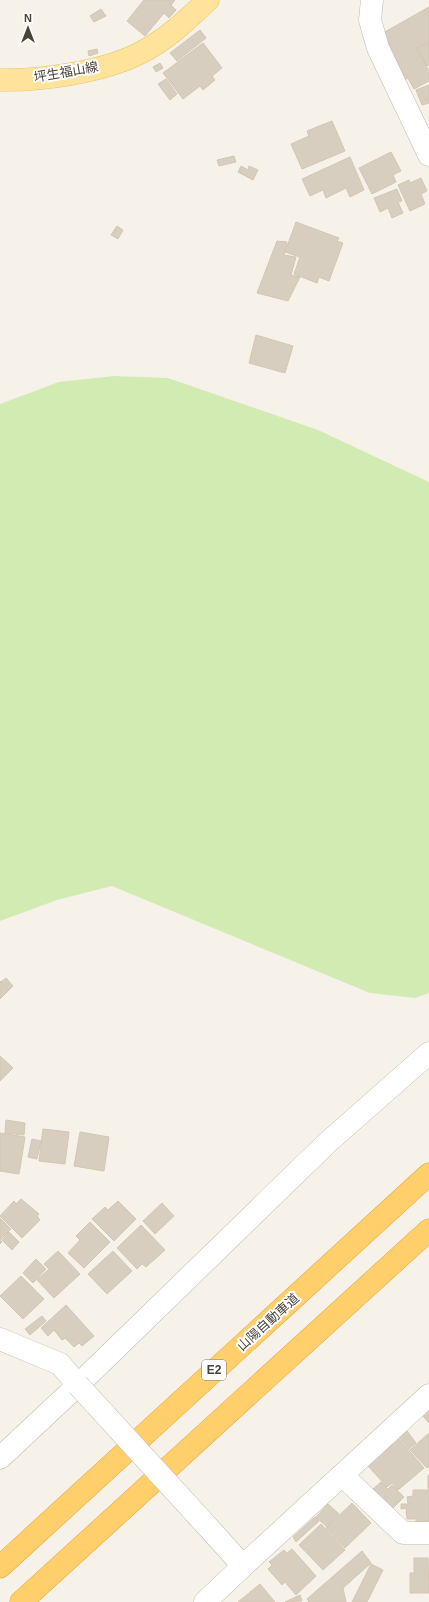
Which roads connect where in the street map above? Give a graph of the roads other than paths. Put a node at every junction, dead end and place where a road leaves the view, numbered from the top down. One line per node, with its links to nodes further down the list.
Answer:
1 (208, 0): 3 (main road, 坪生福山線)
2 (372, 0): 4 (street)
3 (0, 80)
4 (429, 155)
5 (429, 1053): 9 (street)
6 (429, 1174): 15 (highway, 山陽自動車道 / E2)
7 (429, 1230): 16 (highway)
8 (0, 1339): 9 (street)
9 (78, 1385): 11 (street); 14 (street, bridge)
10 (429, 1395): 12 (street)
11 (0, 1458)
12 (343, 1476): 13 (street); 14 (street)
13 (429, 1533)
14 (242, 1566): 17 (street)
15 (0, 1567)
16 (21, 1602)
17 (205, 1602)

